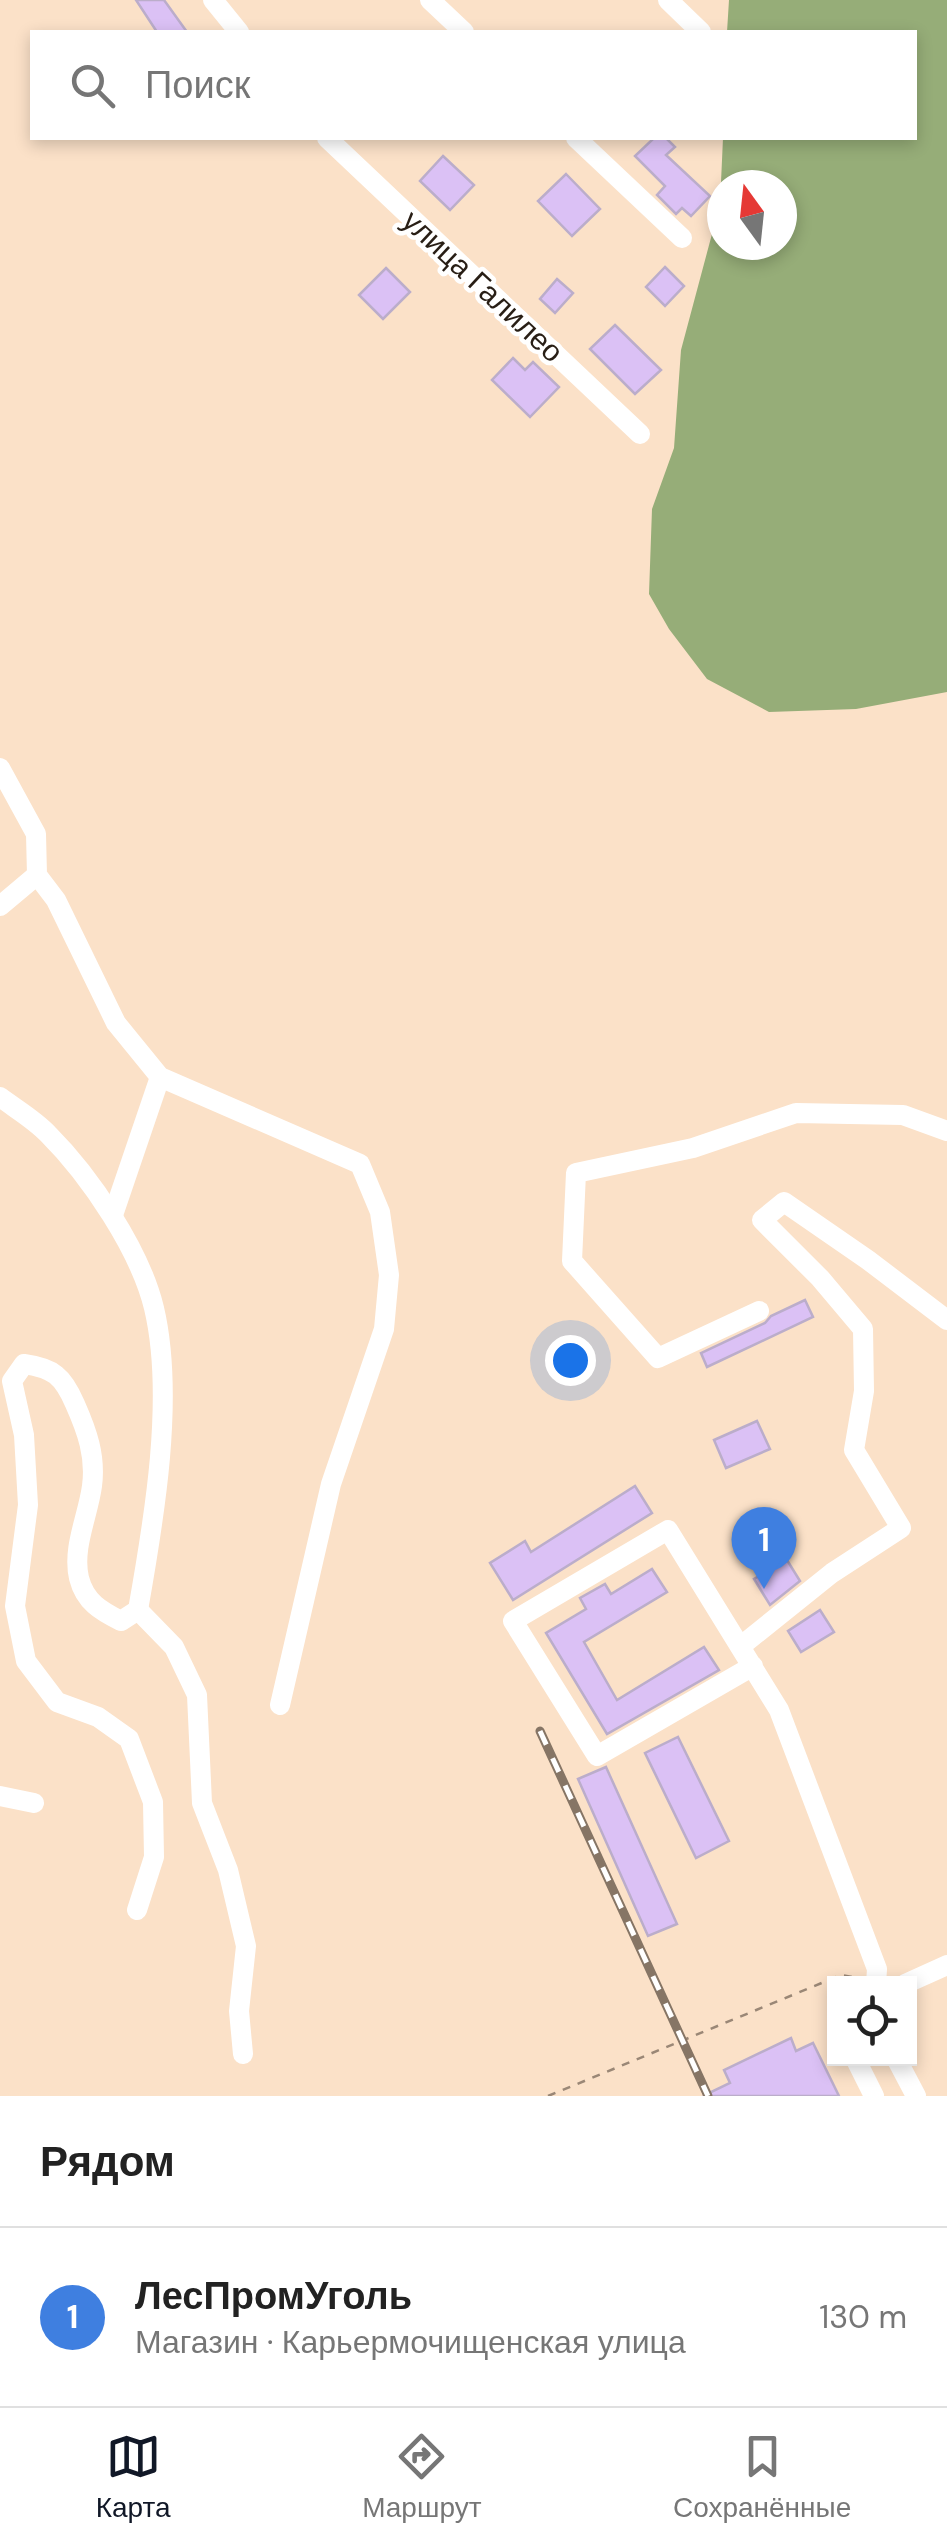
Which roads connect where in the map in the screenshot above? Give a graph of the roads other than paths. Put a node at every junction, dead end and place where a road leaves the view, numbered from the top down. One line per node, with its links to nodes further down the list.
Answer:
1 (430, 0): 5 (street)
2 (668, 0): 6 (street)
3 (222, 3): 4 (street)
4 (238, 30)
5 (462, 30)
6 (699, 30)
7 (329, 140): 10 (street, улица Галилео)
8 (578, 140): 9 (street)
9 (682, 238)
10 (640, 434)
11 (0, 768): 12 (street)
12 (37, 875): 13 (street); 14 (street)
13 (0, 906)
14 (160, 1077): 17 (street); 23 (street)
15 (0, 1097): 17 (street)
16 (947, 1131): 18 (street)
17 (113, 1215): 20 (street)
18 (759, 1311)
19 (947, 1320): 21 (street)
20 (138, 1610): 26 (street); 30 (street)
21 (742, 1646): 22 (street); 22 (street)
22 (753, 1666): 28 (street)
23 (280, 1705)
24 (0, 1796): 25 (street)
25 (34, 1803)
26 (137, 1910)
27 (947, 1965): 29 (street)
28 (876, 1976)
29 (917, 1979)
30 (243, 2054)
31 (859, 2066): 33 (street)
32 (900, 2066): 34 (street)
33 (874, 2096)
34 (916, 2096)

